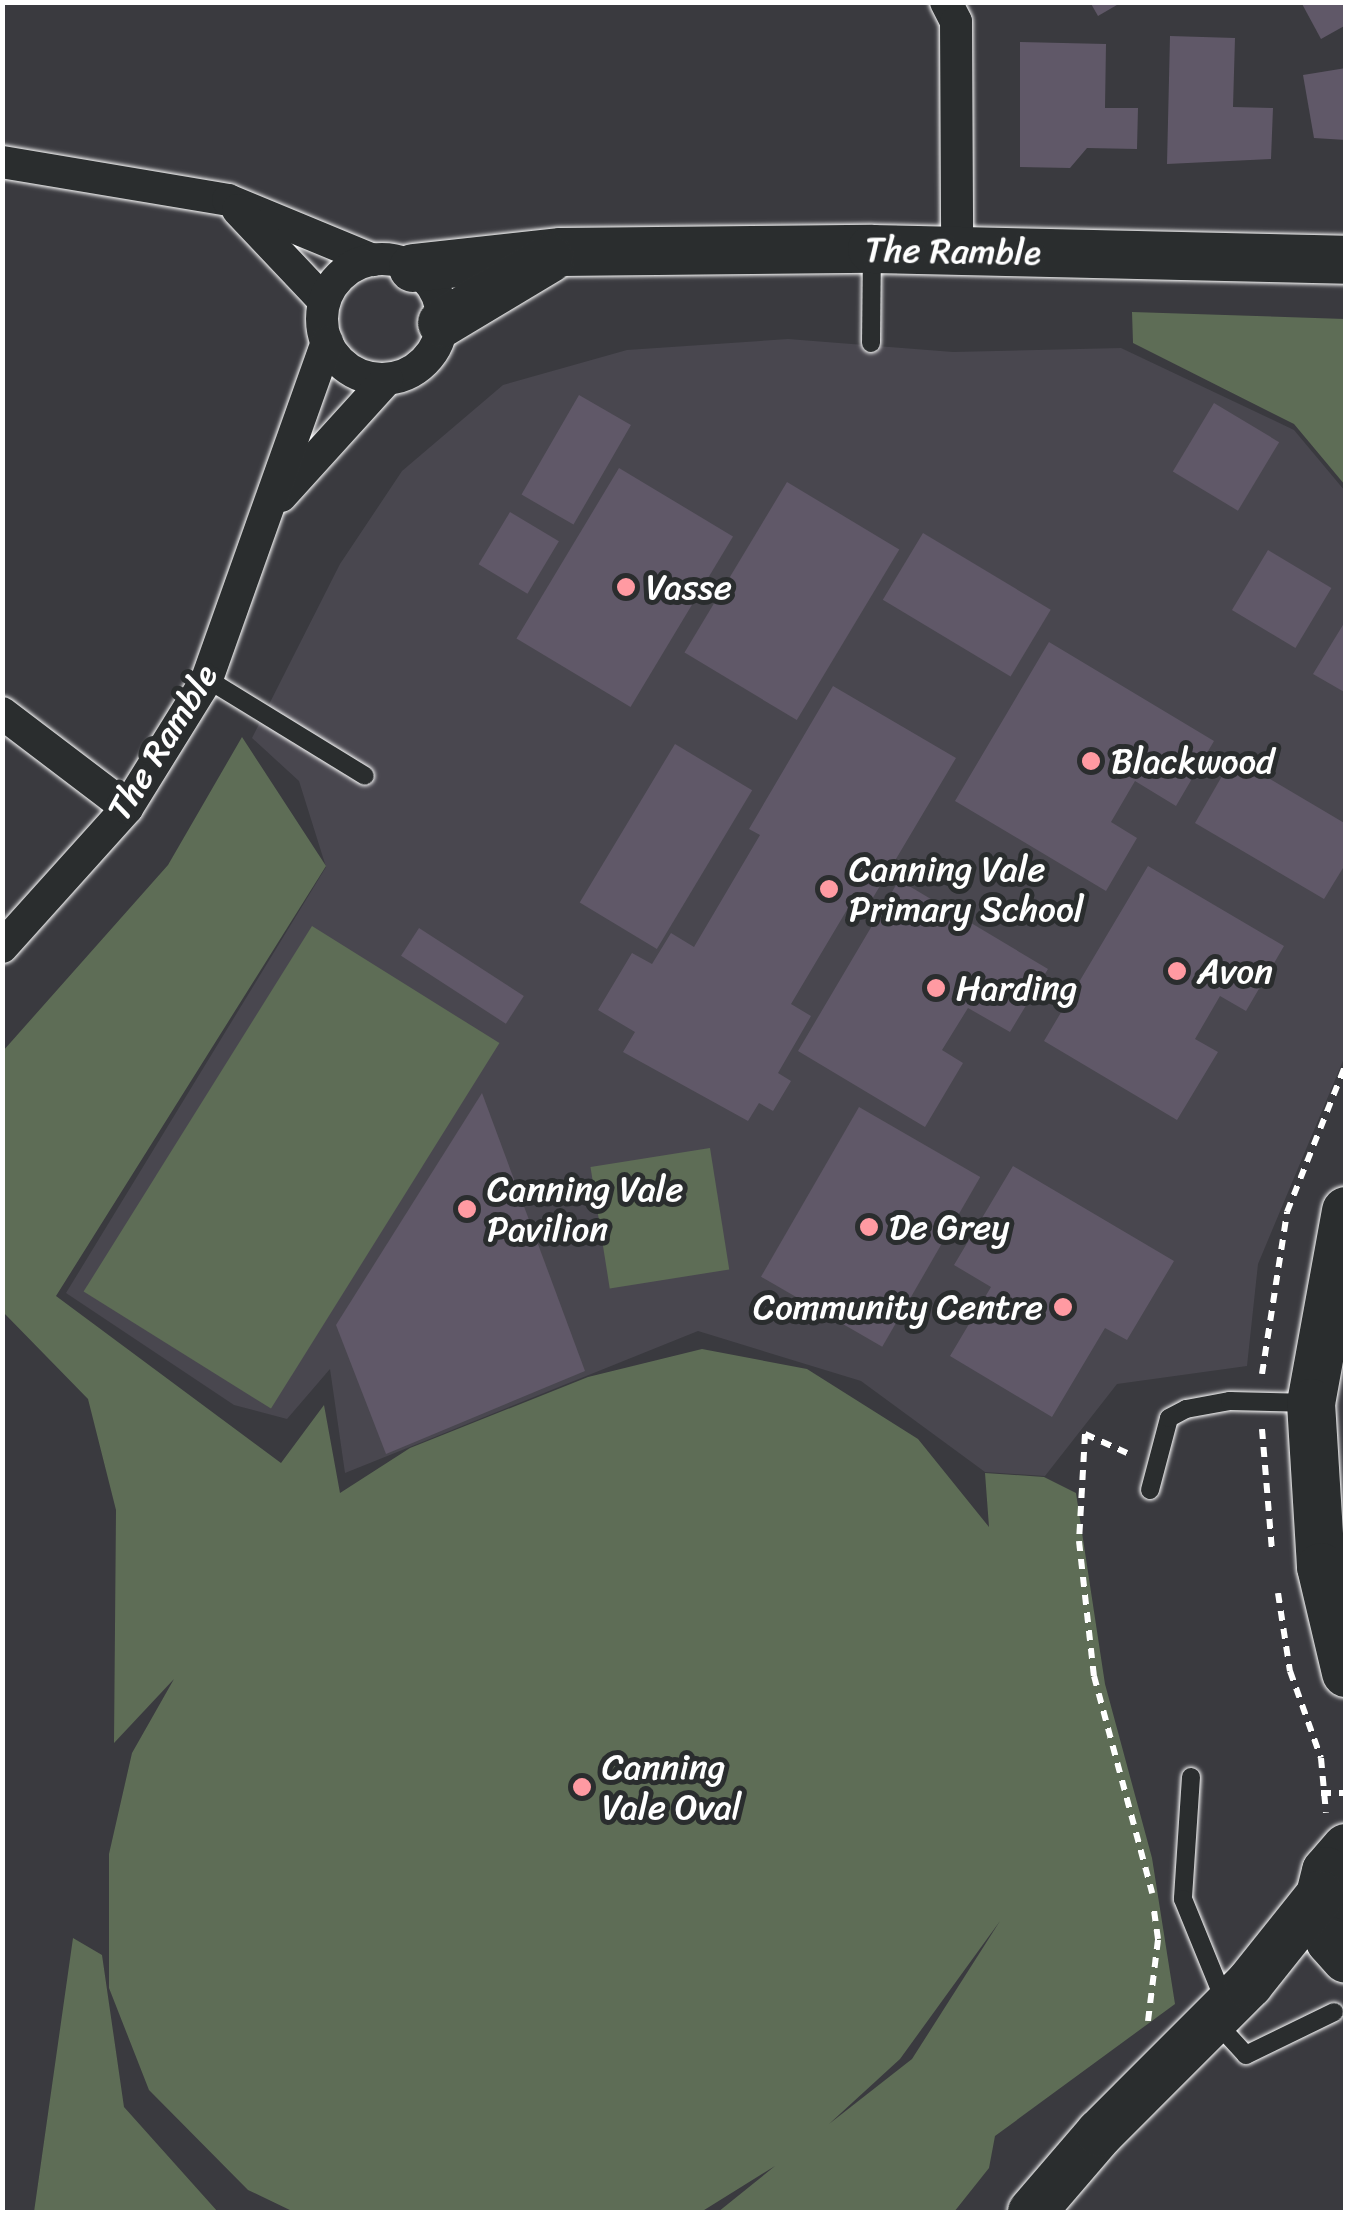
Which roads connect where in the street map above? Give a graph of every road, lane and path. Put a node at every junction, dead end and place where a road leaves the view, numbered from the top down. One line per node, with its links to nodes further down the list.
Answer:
1 (946, 2): 5 (street)
2 (2, 162): 3 (street)
3 (228, 200): 8 (street); 9 (street)
4 (872, 248): 5 (street, The Ramble); 6 (street, The Ramble); 12 (lane)
5 (957, 250): 7 (street, The Ramble)
6 (561, 252): 8 (street, The Ramble); 10 (street)
7 (1346, 260)
8 (393, 264): 9 (street); 10 (street)
9 (324, 301): 11 (street)
10 (442, 323): 13 (street)
11 (326, 342): 13 (street); 14 (street, The Ramble)
12 (870, 343)
13 (386, 379): 14 (street, The Ramble)
14 (271, 506): 15 (street, The Ramble)
15 (207, 680): 17 (lane); 18 (street, The Ramble)
16 (2, 714): 18 (street)
17 (365, 776)
18 (127, 808): 19 (street, The Ramble)
19 (2, 947)
20 (1346, 1064): 22 (path)
21 (1346, 1211): 23 (street)
22 (1262, 1379)
23 (1311, 1404): 25 (lane); 26 (street)
24 (1127, 1454): 35 (path)
25 (1150, 1490)
26 (1346, 1673)
27 (1190, 1777): 33 (lane)
28 (1321, 1793): 29 (path)
29 (1346, 1794)
30 (1344, 1846): 31 (street)
31 (1320, 1895): 32 (street); 33 (street)
32 (1346, 1959): 33 (street)
33 (1229, 2003): 34 (lane); 36 (street)
34 (1334, 2012)
35 (1148, 2031)
36 (1032, 2212)

